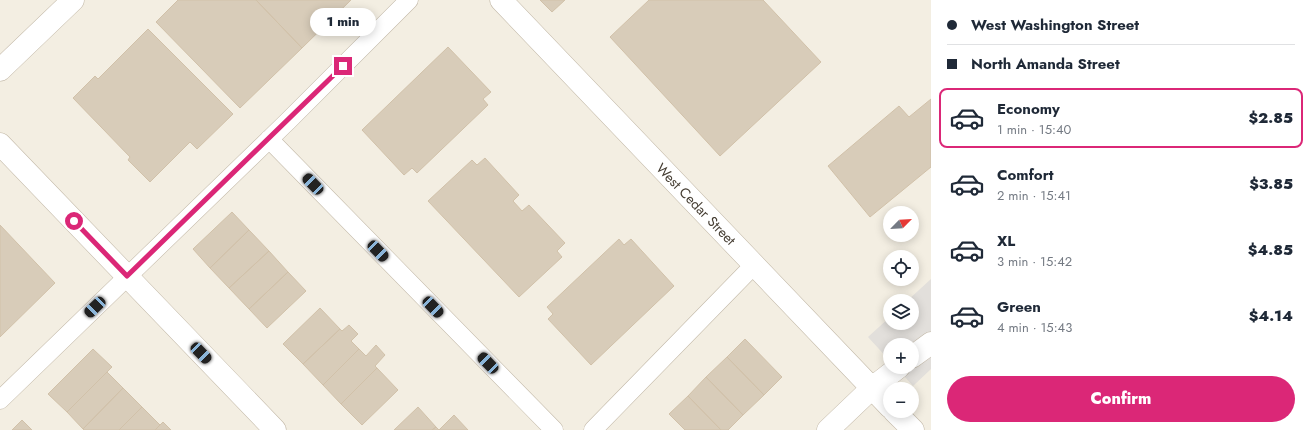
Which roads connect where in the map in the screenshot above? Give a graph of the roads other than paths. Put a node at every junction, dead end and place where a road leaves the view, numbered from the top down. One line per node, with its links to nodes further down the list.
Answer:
1 (73, 0): 4 (street)
2 (409, 0): 5 (lane)
3 (502, 0): 7 (street, West Cedar Street)
4 (0, 70)
5 (269, 139): 8 (lane); 17 (lane)
6 (0, 144): 8 (street)
7 (754, 265): 12 (street, West Cedar Street); 18 (lane)
8 (127, 276): 13 (lane); 16 (street)
9 (931, 343): 10 (street)
10 (919, 352)
11 (890, 374): 12 (street)
12 (872, 388): 14 (street, West Cedar Street); 19 (street)
13 (0, 400)
14 (883, 400)
15 (901, 418): 20 (street)
16 (275, 430)
17 (554, 430)
18 (593, 430)
19 (828, 430)
20 (913, 430)

